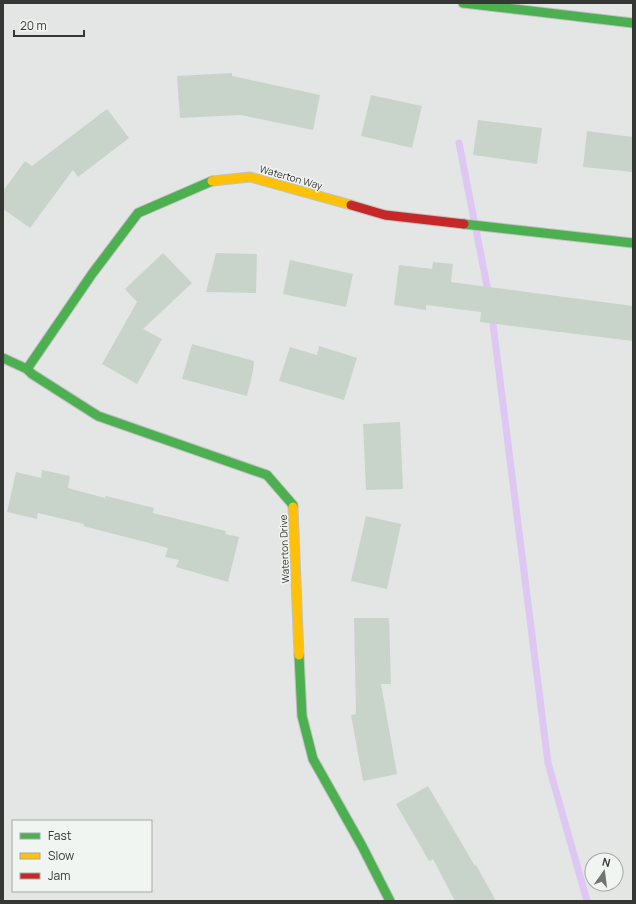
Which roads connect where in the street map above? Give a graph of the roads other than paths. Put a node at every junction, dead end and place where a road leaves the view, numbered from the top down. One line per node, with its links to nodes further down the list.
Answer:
1 (463, 3): 2 (street)
2 (633, 23)
3 (633, 243): 5 (street, Waterton Way)
4 (3, 358): 5 (street, Waterton Drive)
5 (27, 368): 6 (street, Waterton Drive)
6 (390, 901)

